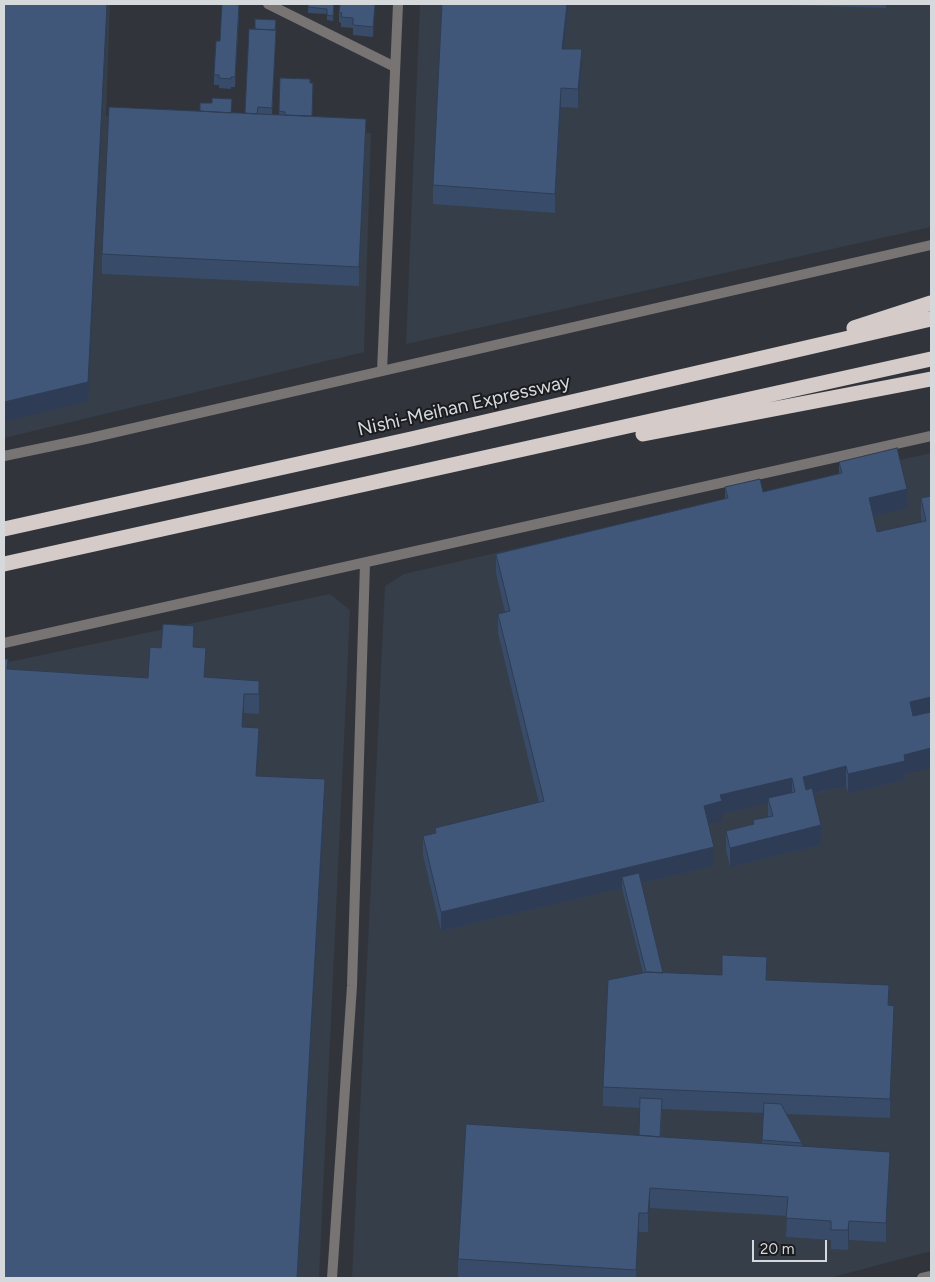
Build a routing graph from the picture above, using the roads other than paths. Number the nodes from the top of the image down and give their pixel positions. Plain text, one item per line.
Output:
1 (268, 4) edge
2 (398, 4) edge
3 (395, 66) junction
4 (931, 245) edge
5 (931, 303) edge
6 (931, 319) edge
7 (931, 359) edge
8 (745, 363) junction
9 (382, 371) junction
10 (931, 379) edge
11 (931, 436) edge
12 (4, 456) edge
13 (423, 472) junction
14 (4, 529) edge
15 (365, 563) junction
16 (4, 564) edge
17 (4, 643) edge
18 (931, 1276) edge
19 (332, 1278) edge
20 (922, 1278) edge

1 - 3 street
2 - 3 street
3 - 9 street
4 - 9 street
5 - 8 highway
6 - 8 highway, Nishi-Meihan Expressway
7 - 13 highway
8 - 14 highway, Nishi-Meihan Expressway
9 - 12 street
10 - 13 highway
11 - 15 street
13 - 16 highway
15 - 17 street
15 - 19 street
18 - 20 street

